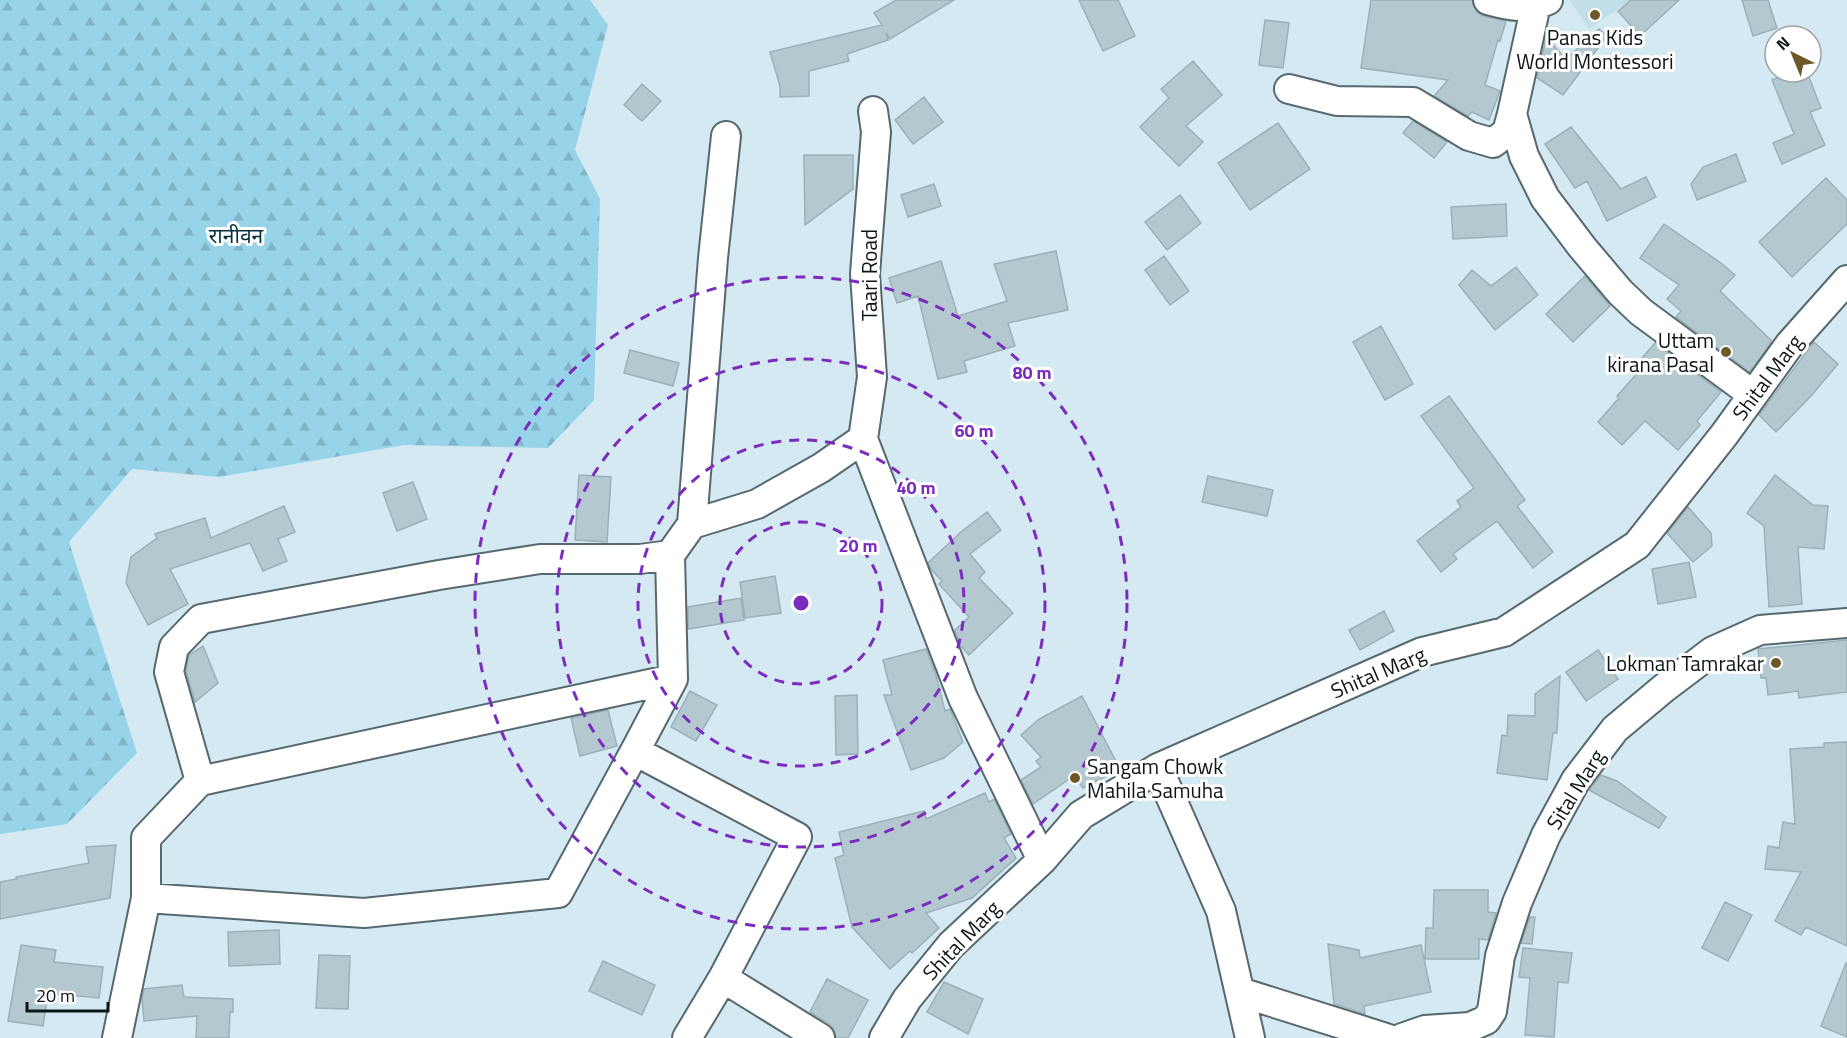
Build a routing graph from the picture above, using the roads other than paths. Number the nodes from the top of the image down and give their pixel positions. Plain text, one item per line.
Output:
1 (1488, 0) edge
2 (1540, 2) edge
3 (1289, 89) dead end
4 (873, 111) dead end
5 (1512, 114) junction
6 (726, 136) dead end
7 (1847, 280) edge
8 (1752, 394) junction
9 (863, 439) junction
10 (692, 524) junction
11 (670, 555) junction
12 (1847, 623) edge
13 (673, 680) junction
14 (634, 751) junction
15 (1158, 768) junction
16 (200, 782) junction
17 (1042, 860) junction
18 (146, 898) junction
19 (723, 978) junction
20 (1240, 992) junction
21 (117, 1038) edge
22 (687, 1038) edge
23 (820, 1038) edge
24 (884, 1038) edge
25 (1250, 1038) edge
26 (1386, 1038) edge
27 (1402, 1038) edge

1 - 2 street
2 - 5 street
3 - 5 street
4 - 9 street, Taari Road
5 - 8 street
6 - 10 street
7 - 8 street, Shital Marg
8 - 15 street, Shital Marg
9 - 10 street
9 - 17 street
10 - 11 street
11 - 13 street
11 - 16 street
12 - 27 street, Sital Marg
13 - 14 street
13 - 16 street
14 - 18 street
14 - 19 street
15 - 17 street, Shital Marg
15 - 20 street
16 - 18 street
17 - 24 street, Shital Marg
18 - 21 street
19 - 22 street
19 - 23 street
20 - 25 street
20 - 26 street

